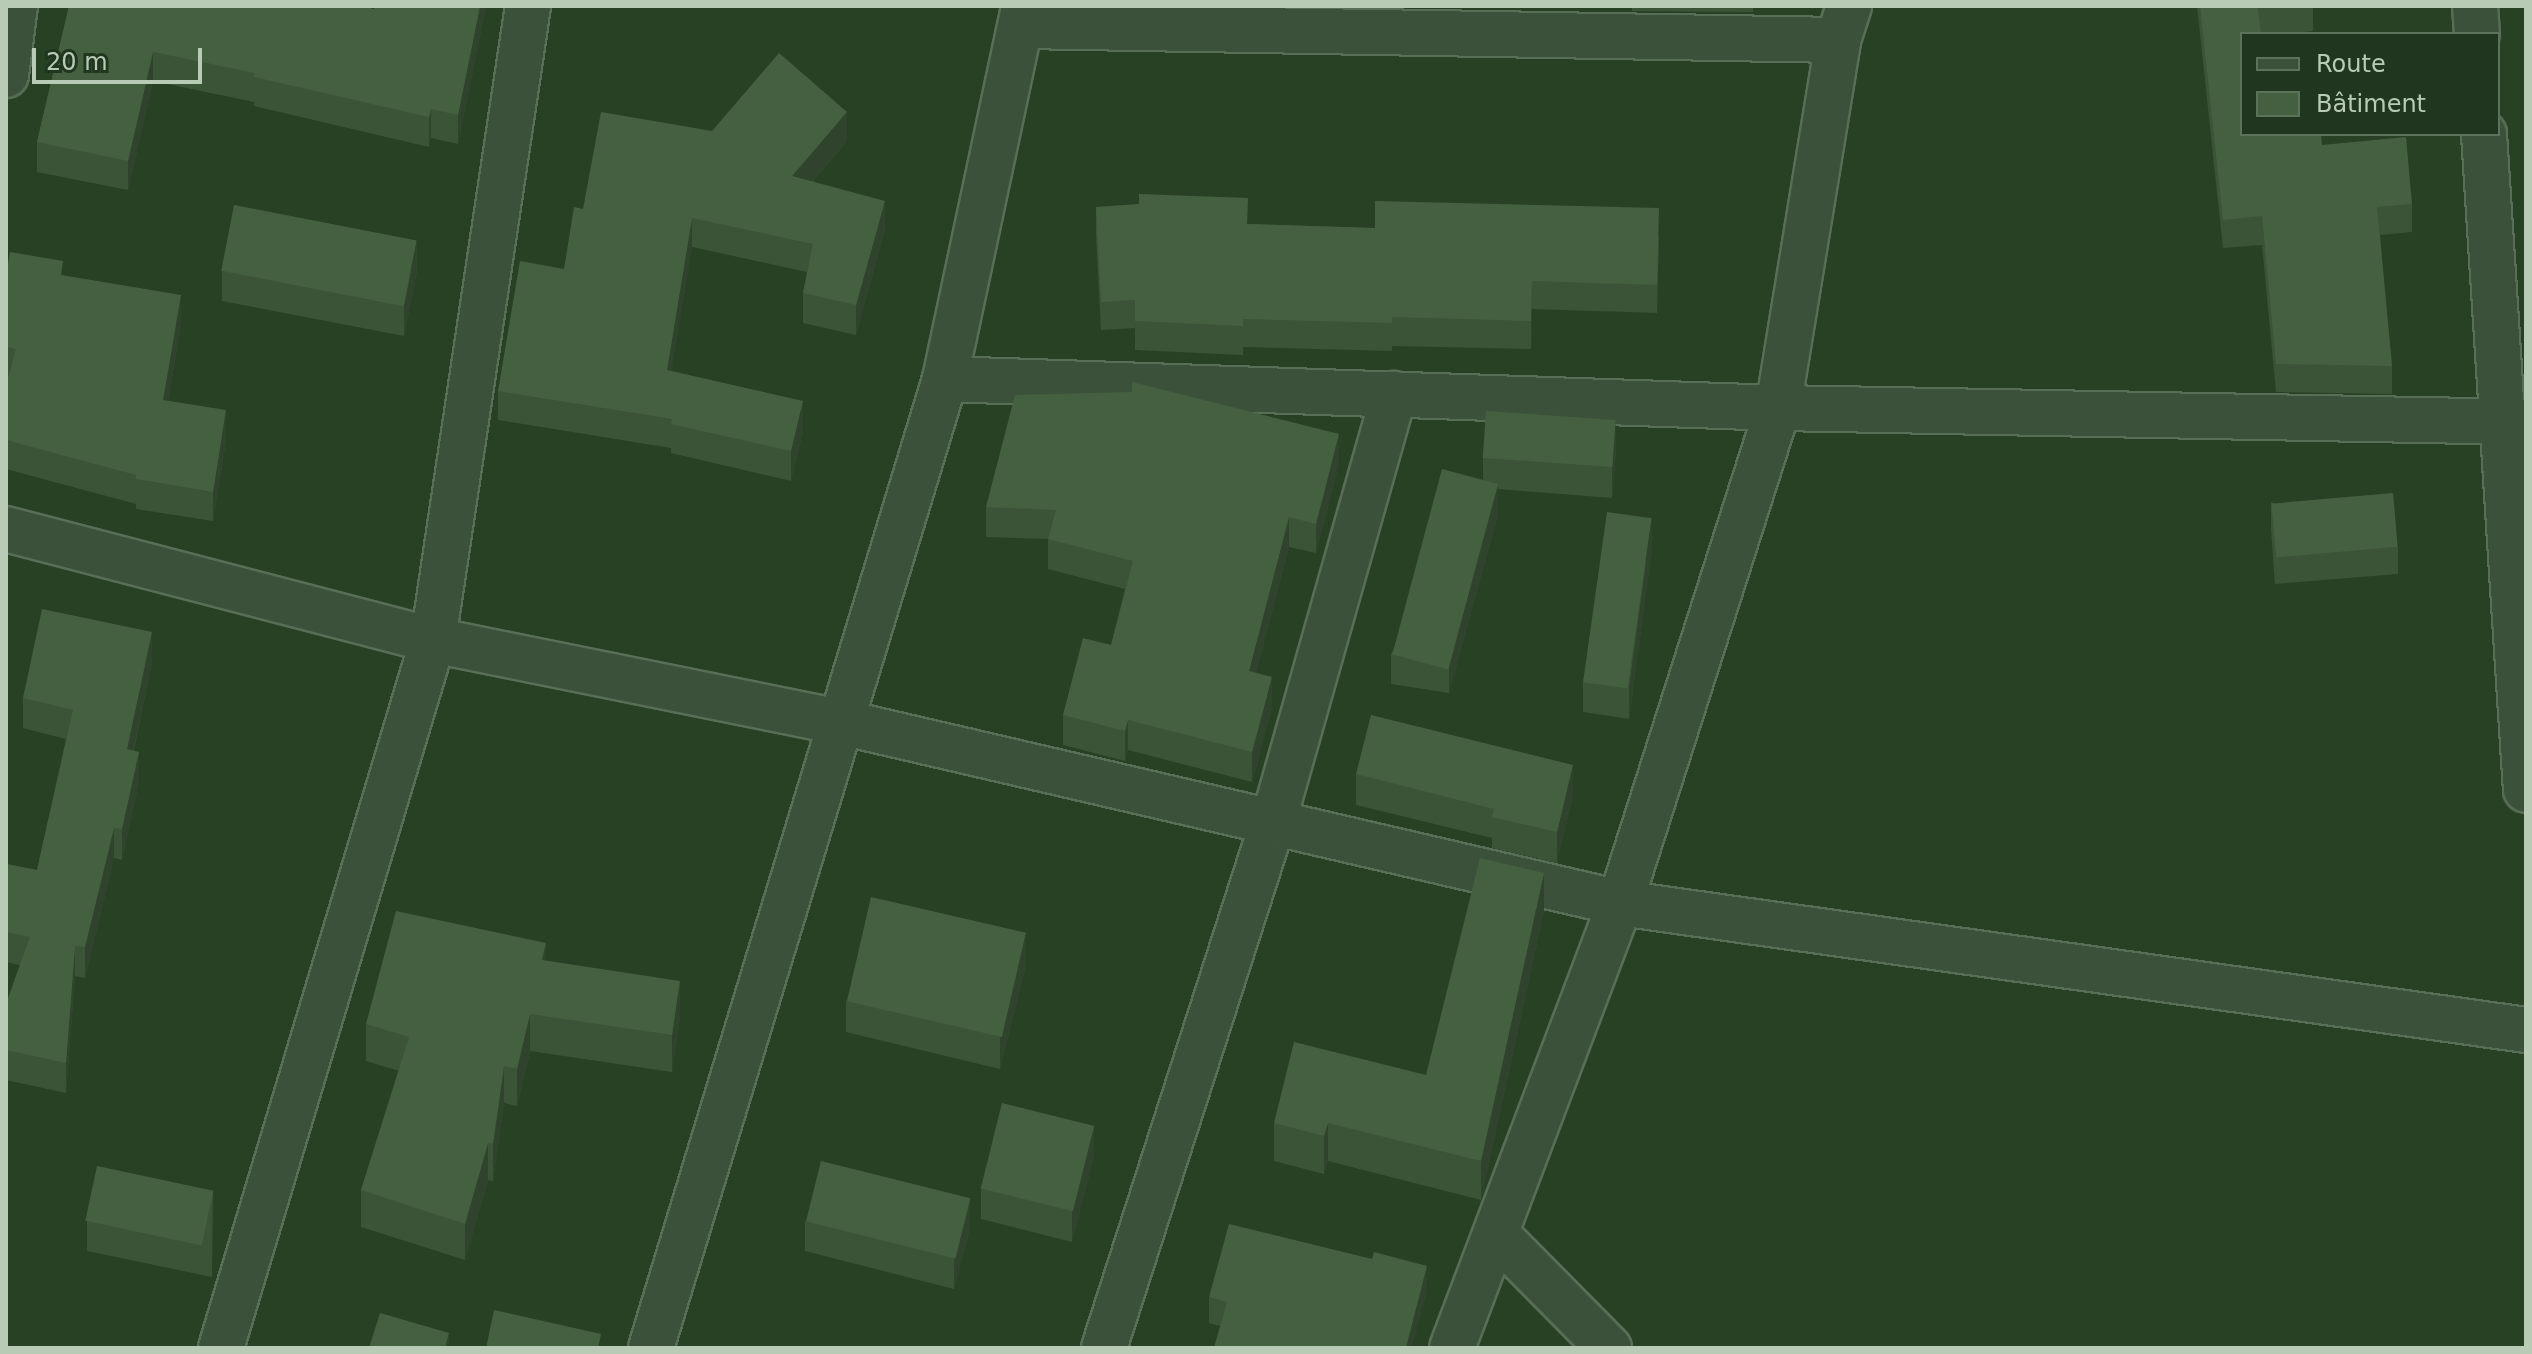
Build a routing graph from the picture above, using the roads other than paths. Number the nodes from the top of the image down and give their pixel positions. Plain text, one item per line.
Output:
1 (15, 6) edge
2 (528, 6) edge
3 (2475, 6) edge
4 (1022, 16) edge
5 (1843, 23) edge
6 (2477, 32) edge
7 (6, 75) edge
8 (2484, 136) edge
9 (945, 379) junction
10 (1394, 394) junction
11 (1778, 408) junction
12 (2514, 422) edge
13 (6, 529) edge
14 (433, 640) junction
15 (841, 722) junction
16 (2526, 790) edge
17 (1273, 822) junction
18 (1620, 903) junction
19 (2526, 1030) edge
20 (1496, 1234) junction
21 (221, 1348) edge
22 (651, 1348) edge
23 (1104, 1348) edge
24 (1452, 1348) edge
25 (1609, 1348) edge

1 - 7 street
2 - 14 street
3 - 6 street
4 - 5 street
4 - 9 street
5 - 11 street
8 - 12 street
9 - 10 street
9 - 15 street
10 - 11 street
10 - 17 street
11 - 12 street
11 - 18 street
12 - 16 street
13 - 14 street
14 - 15 street
14 - 21 street
15 - 17 street
15 - 22 street
17 - 18 street
17 - 23 street
18 - 19 street
18 - 20 street
20 - 24 street
20 - 25 street

